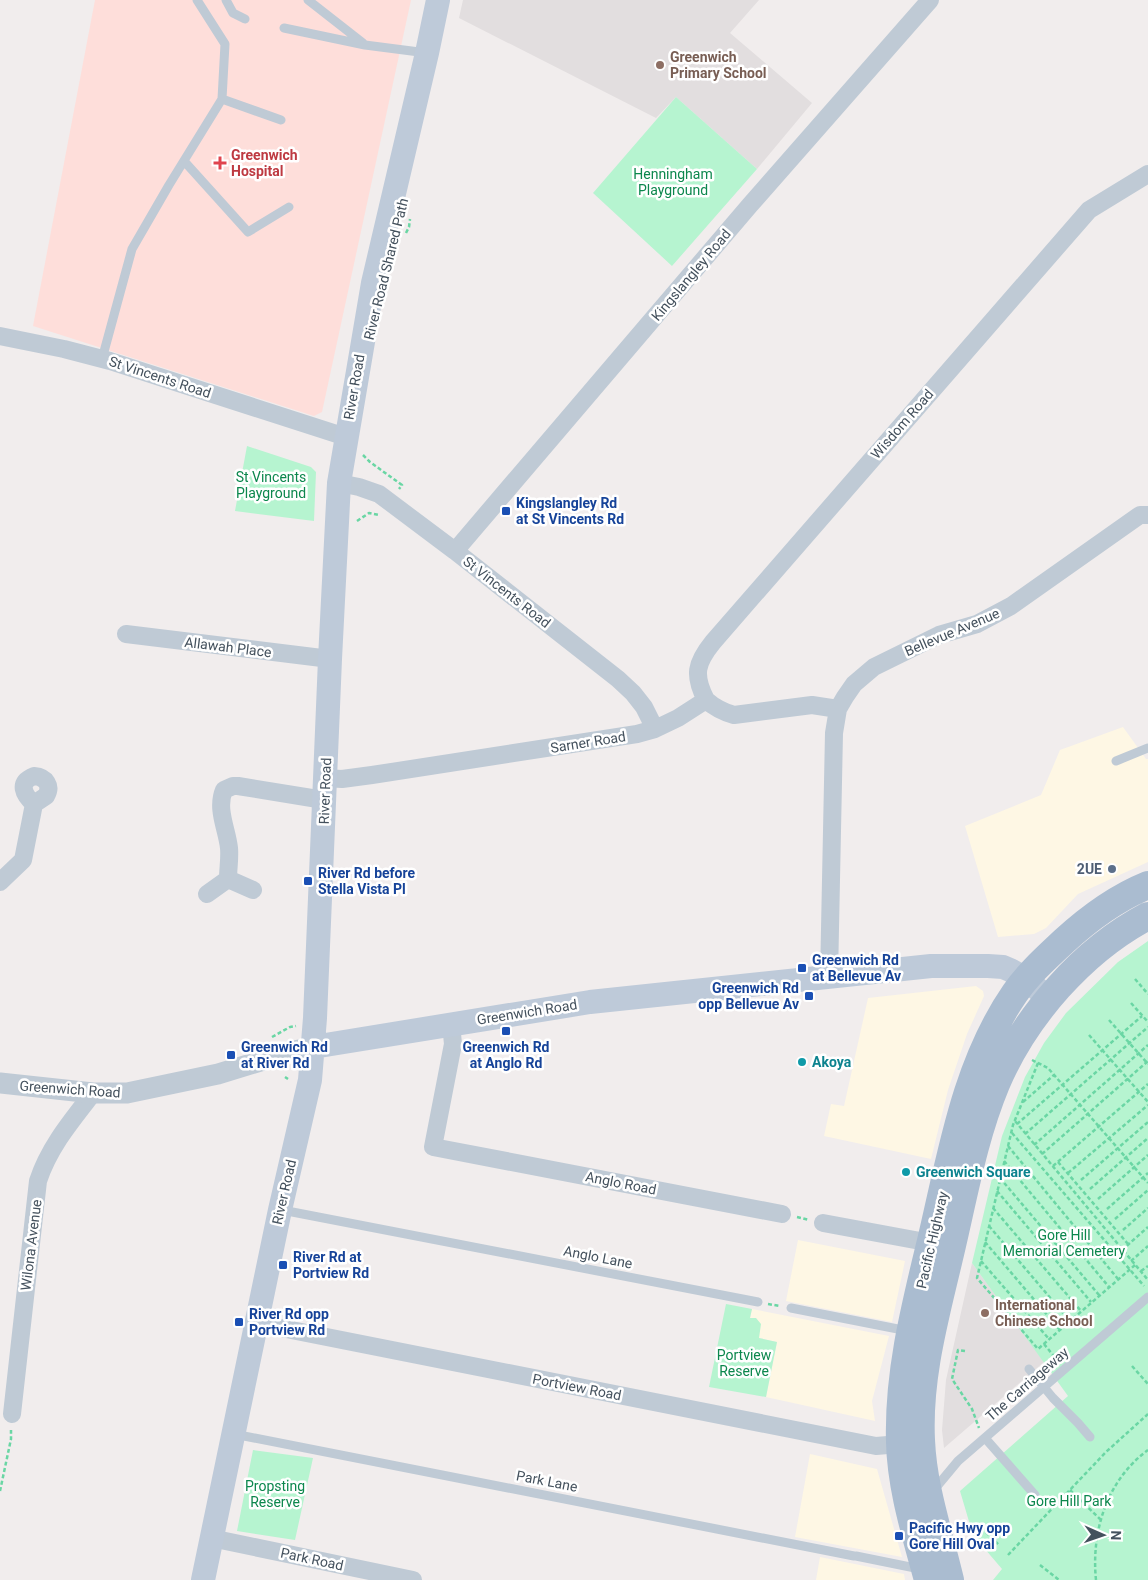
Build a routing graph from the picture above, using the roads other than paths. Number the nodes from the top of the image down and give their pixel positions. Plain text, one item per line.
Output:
1 (197, 0) edge
2 (226, 0) edge
3 (308, 0) edge
4 (438, 0) edge
5 (930, 0) edge
6 (245, 19) dead end
7 (284, 28) dead end
8 (365, 45) junction
9 (427, 54) junction
10 (222, 99) junction
11 (281, 120) dead end
12 (184, 161) junction
13 (1148, 174) edge
14 (289, 207) dead end
15 (0, 336) edge
16 (102, 359) junction
17 (354, 444) junction
18 (339, 483) junction
19 (1148, 515) edge
20 (454, 551) junction
21 (126, 634) dead end
22 (330, 659) junction
23 (706, 700) junction
24 (838, 710) junction
25 (654, 729) junction
26 (1148, 748) edge
27 (1116, 761) dead end
28 (325, 789) junction
29 (34, 804) dead end
30 (228, 880) junction
31 (0, 882) edge
32 (1148, 885) edge
33 (253, 890) dead end
34 (207, 894) dead end
35 (1148, 916) edge
36 (829, 978) junction
37 (1026, 979) junction
38 (1049, 999) junction
39 (451, 1024) junction
40 (313, 1047) junction
41 (0, 1083) edge
42 (93, 1093) junction
43 (280, 1210) junction
44 (782, 1214) road end
45 (823, 1223) road end
46 (931, 1242) junction
47 (1148, 1297) edge
48 (758, 1302) road end
49 (791, 1308) road end
50 (256, 1323) junction
51 (911, 1332) junction
52 (1029, 1369) dead end
53 (1044, 1388) junction
54 (12, 1414) road end
55 (234, 1434) junction
56 (1090, 1437) dead end
57 (985, 1438) junction
58 (900, 1444) junction
59 (1035, 1495) dead end
60 (929, 1496) junction
61 (211, 1538) junction
62 (934, 1577) edge
63 (202, 1580) edge
64 (413, 1580) edge

1 - 10 lane
2 - 6 lane
3 - 8 lane
4 - 9 main road, River Road
5 - 20 street, Kingslangley Road
7 - 8 lane
8 - 9 lane
9 - 17 main road, River Road
10 - 11 lane
10 - 12 lane
12 - 14 lane
12 - 16 lane
13 - 23 street, Wisdom Road
15 - 16 street, St Vincents Road
16 - 17 street, St Vincents Road
17 - 18 main road, River Road
18 - 20 street, St Vincents Road
18 - 22 main road, River Road
19 - 24 street, Bellevue Avenue
20 - 25 street, St Vincents Road
21 - 22 street, Allawah Place
22 - 28 main road, River Road
23 - 24 street
23 - 25 street, Sarner Road
24 - 36 street, Bellevue Avenue
25 - 28 street, Sarner Road
26 - 27 lane
28 - 30 street, Sarner Road
28 - 40 main road, River Road
29 - 31 street
30 - 33 street
30 - 34 street
32 - 37 main road, Pacific Highway
35 - 38 main road, Pacific Highway
36 - 37 main road, Greenwich Road
36 - 39 main road, Greenwich Road
37 - 38 main road, Greenwich Road
37 - 46 main road, Pacific Highway
38 - 60 main road, Pacific Highway
39 - 40 main road, Greenwich Road
39 - 44 street, Anglo Road
40 - 42 street, Greenwich Road
40 - 43 main road, River Road
41 - 42 street, Greenwich Road
42 - 54 street, Wilona Avenue
43 - 48 lane, Anglo Lane
43 - 50 main road, River Road
45 - 46 street
46 - 51 main road, Pacific Highway
47 - 53 lane, The Carriageway
49 - 51 lane
50 - 55 main road, River Road
50 - 58 street, Portview Road
51 - 58 main road, Pacific Highway
52 - 53 lane
53 - 56 lane
53 - 57 lane, The Carriageway
55 - 61 main road, River Road
55 - 62 lane, Park Lane
57 - 59 lane
57 - 60 lane, The Carriageway
58 - 62 main road, Pacific Highway
60 - 62 main road, Pacific Highway
61 - 63 main road, River Road
61 - 64 street, Park Road

